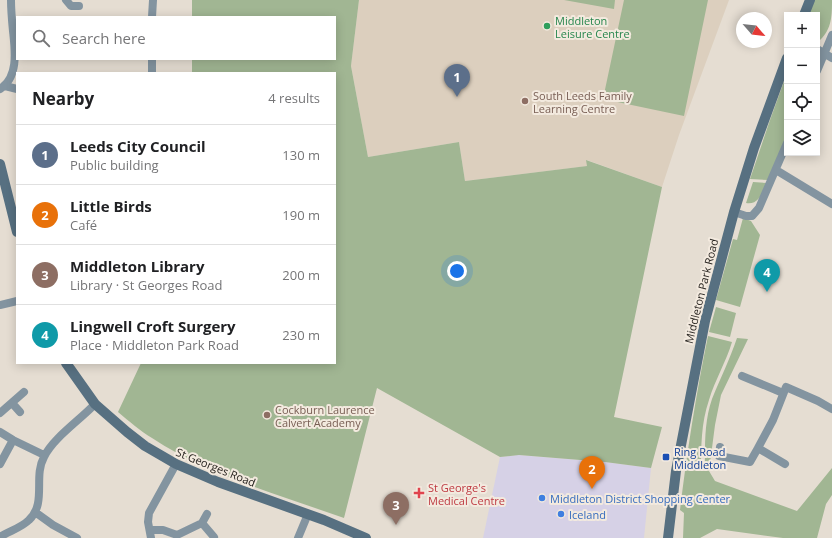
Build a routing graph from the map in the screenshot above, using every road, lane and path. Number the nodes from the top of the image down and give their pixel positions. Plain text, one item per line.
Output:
1 (11, 0) edge
2 (66, 0) edge
3 (153, 0) edge
4 (810, 0) edge
5 (79, 6) dead end
6 (805, 12) edge
7 (152, 16) edge
8 (832, 35) edge
9 (821, 51) edge
10 (832, 58) edge
11 (152, 60) edge
12 (784, 66) edge
13 (152, 72) edge
14 (2, 88) edge
15 (16, 89) edge
16 (784, 150) edge
17 (0, 164) edge
18 (776, 170) junction
19 (832, 204) edge
20 (734, 212) junction
21 (15, 215) edge
22 (16, 301) edge
23 (0, 305) edge
24 (67, 364) edge
25 (742, 376) dead end
26 (24, 392) dead end
27 (783, 393) junction
28 (12, 403) junction
29 (95, 404) junction
30 (831, 406) edge
31 (20, 412) dead end
32 (0, 413) edge
33 (0, 432) edge
34 (13, 440) junction
35 (720, 447) dead end
36 (758, 448) junction
37 (44, 455) junction
38 (0, 464) edge
39 (176, 464) junction
40 (786, 464) dead end
41 (35, 512) junction
42 (207, 514) dead end
43 (308, 514) junction
44 (202, 523) junction
45 (151, 534) edge
46 (66, 535) edge
47 (0, 537) edge
48 (214, 537) dead end
49 (77, 538) edge
50 (298, 538) edge
51 (366, 538) edge
52 (668, 538) edge

1 - 14 street
2 - 5 street
3 - 7 street
4 - 6 street
8 - 9 street
9 - 10 street
11 - 13 street
12 - 20 street, Middleton Park Road
14 - 15 street
16 - 18 street
17 - 21 street
18 - 19 street
18 - 20 street
20 - 52 street, Middleton Park Road
22 - 23 street
24 - 29 street, St Georges Road
25 - 27 street
26 - 28 street
27 - 30 street
27 - 36 street
28 - 31 street
28 - 32 street
29 - 37 street
29 - 39 street, St Georges Road
33 - 34 street
34 - 37 street
34 - 38 street
35 - 36 street
36 - 40 street
37 - 41 street
39 - 43 street, St Georges Road
39 - 45 street
41 - 46 street
41 - 47 street
42 - 44 street
43 - 50 street
43 - 51 street, St Georges Road
44 - 45 street
44 - 48 street
46 - 49 street

